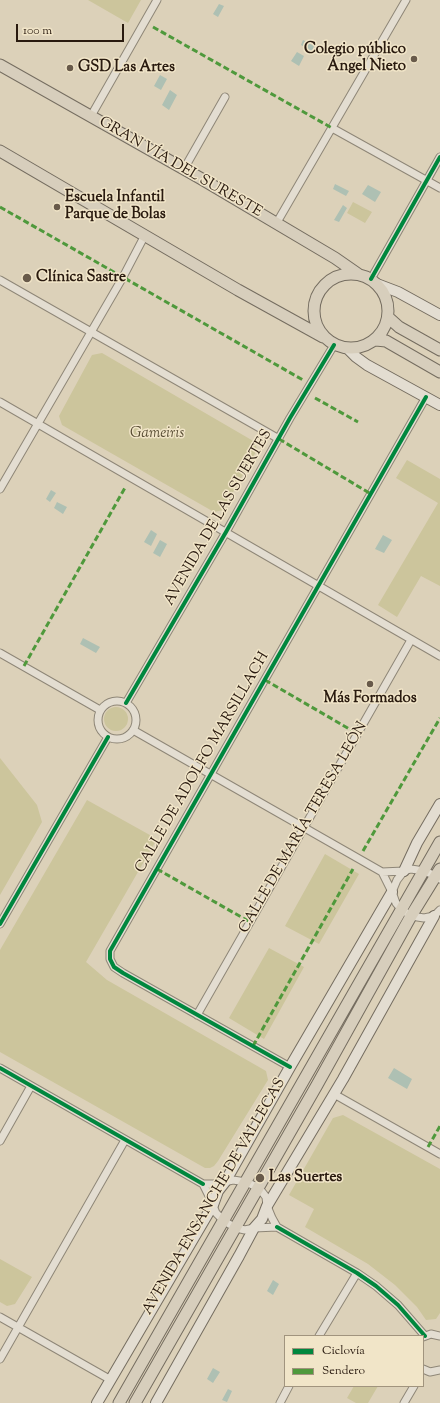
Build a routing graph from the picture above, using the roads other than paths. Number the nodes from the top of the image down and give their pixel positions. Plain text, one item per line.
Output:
1 (157, 0) edge
2 (406, 0) edge
3 (0, 65) edge
4 (225, 97) dead end
5 (91, 116) junction
6 (332, 128) junction
7 (0, 151) edge
8 (440, 157) edge
9 (184, 169) junction
10 (426, 181) junction
11 (440, 188) edge
12 (276, 224) junction
13 (145, 235) junction
14 (358, 274) junction
15 (0, 280) edge
16 (374, 281) junction
17 (440, 315) edge
18 (388, 318) junction
19 (91, 332) junction
20 (323, 337) junction
21 (376, 340) junction
22 (334, 345) junction
23 (348, 349) junction
24 (440, 350) edge
25 (440, 372) edge
26 (426, 397) junction
27 (0, 402) edge
28 (440, 405) edge
29 (37, 424) junction
30 (279, 439) junction
31 (0, 489) edge
32 (226, 532) junction
33 (319, 585) junction
34 (411, 640) junction
35 (0, 653) edge
36 (440, 656) edge
37 (126, 703) junction
38 (100, 710) junction
39 (133, 730) junction
40 (108, 737) junction
41 (211, 775) junction
42 (440, 804) edge
43 (304, 828) junction
44 (440, 842) edge
45 (424, 870) junction
46 (404, 871) junction
47 (382, 872) junction
48 (439, 875) edge
49 (392, 892) junction
50 (401, 909) junction
51 (438, 913) edge
52 (411, 916) junction
53 (0, 924) edge
54 (197, 1015) junction
55 (290, 1067) junction
56 (0, 1068) edge
57 (32, 1086) junction
58 (334, 1094) junction
59 (125, 1140) junction
60 (0, 1141) edge
61 (440, 1154) edge
62 (225, 1182) junction
63 (246, 1182) junction
64 (203, 1184) junction
65 (259, 1188) junction
66 (213, 1205) junction
67 (267, 1206) junction
68 (224, 1221) junction
69 (277, 1226) junction
70 (236, 1228) junction
71 (254, 1228) junction
72 (357, 1272) junction
73 (0, 1317) edge
74 (18, 1328) junction
75 (319, 1335) edge
76 (422, 1335) edge
77 (440, 1336) edge
78 (424, 1337) edge
79 (0, 1359) edge
80 (424, 1370) edge
81 (440, 1370) edge
82 (111, 1380) junction
83 (288, 1387) edge
84 (413, 1387) edge
85 (97, 1403) edge
86 (119, 1403) edge
87 (135, 1403) edge
88 (156, 1403) edge
89 (280, 1403) edge
90 (404, 1403) edge

1 - 5 street
2 - 6 street
3 - 5 main road, GRAN VÍA DEL SURESTE
4 - 9 street
5 - 9 main road, GRAN VÍA DEL SURESTE
6 - 10 street
6 - 12 street
7 - 13 main road
8 - 10 street
9 - 12 main road, GRAN VÍA DEL SURESTE
10 - 11 street
10 - 16 street
12 - 14 main road, GRAN VÍA DEL SURESTE
13 - 19 street
13 - 20 main road
14 - 16 main road
14 - 20 main road
15 - 19 street
16 - 17 street
16 - 18 main road
18 - 21 main road
18 - 24 main road
19 - 29 street
19 - 30 street
20 - 22 main road
21 - 23 main road
21 - 25 main road
22 - 23 main road
22 - 30 street, AVENIDA DE LAS SUERTES
23 - 26 street
26 - 28 street
26 - 33 street, CALLE DE ADOLFO MARSILLACH
27 - 29 street
29 - 31 street
29 - 32 street
30 - 32 street, AVENIDA DE LAS SUERTES
32 - 33 street
32 - 37 street, AVENIDA DE LAS SUERTES
33 - 34 street
33 - 41 street, CALLE DE ADOLFO MARSILLACH
34 - 36 street
34 - 43 street, CALLE DE MARÍA TERESA LEÓN
35 - 38 street
37 - 38 street
37 - 39 street
38 - 40 street
39 - 40 street
39 - 41 street
40 - 53 street
41 - 43 street
41 - 54 street, CALLE DE ADOLFO MARSILLACH
42 - 46 street, AVENIDA ENSANCHE DE VALLECAS
43 - 47 street
43 - 54 street, CALLE DE MARÍA TERESA LEÓN
44 - 45 main road, AVENIDA ENSANCHE DE VALLECAS
45 - 46 street
45 - 48 street
45 - 50 main road, AVENIDA ENSANCHE DE VALLECAS
46 - 47 street
46 - 49 street, AVENIDA ENSANCHE DE VALLECAS
47 - 49 street
48 - 52 main road
49 - 50 street
49 - 55 street, AVENIDA ENSANCHE DE VALLECAS
50 - 52 street
50 - 63 main road, AVENIDA ENSANCHE DE VALLECAS
51 - 52 street
51 - 58 street
52 - 65 main road
54 - 55 street, CALLE DE ADOLFO MARSILLACH
55 - 62 street, AVENIDA ENSANCHE DE VALLECAS
56 - 57 street
57 - 59 street
57 - 60 street
58 - 61 street
58 - 67 street
59 - 64 street
59 - 74 street
62 - 63 street
62 - 64 street
62 - 66 street, AVENIDA ENSANCHE DE VALLECAS
63 - 65 street
63 - 68 main road, AVENIDA ENSANCHE DE VALLECAS
64 - 66 street
65 - 67 street
65 - 70 main road
66 - 68 street
66 - 82 street, AVENIDA ENSANCHE DE VALLECAS
67 - 69 street
67 - 71 street
68 - 70 street
68 - 86 main road, AVENIDA ENSANCHE DE VALLECAS
69 - 71 street
69 - 72 street
70 - 71 street
70 - 87 main road
71 - 88 street
72 - 75 street
72 - 76 street
73 - 74 street
74 - 79 street
74 - 82 street
77 - 78 street
80 - 81 street
82 - 85 street, AVENIDA ENSANCHE DE VALLECAS
83 - 89 street
84 - 90 street

